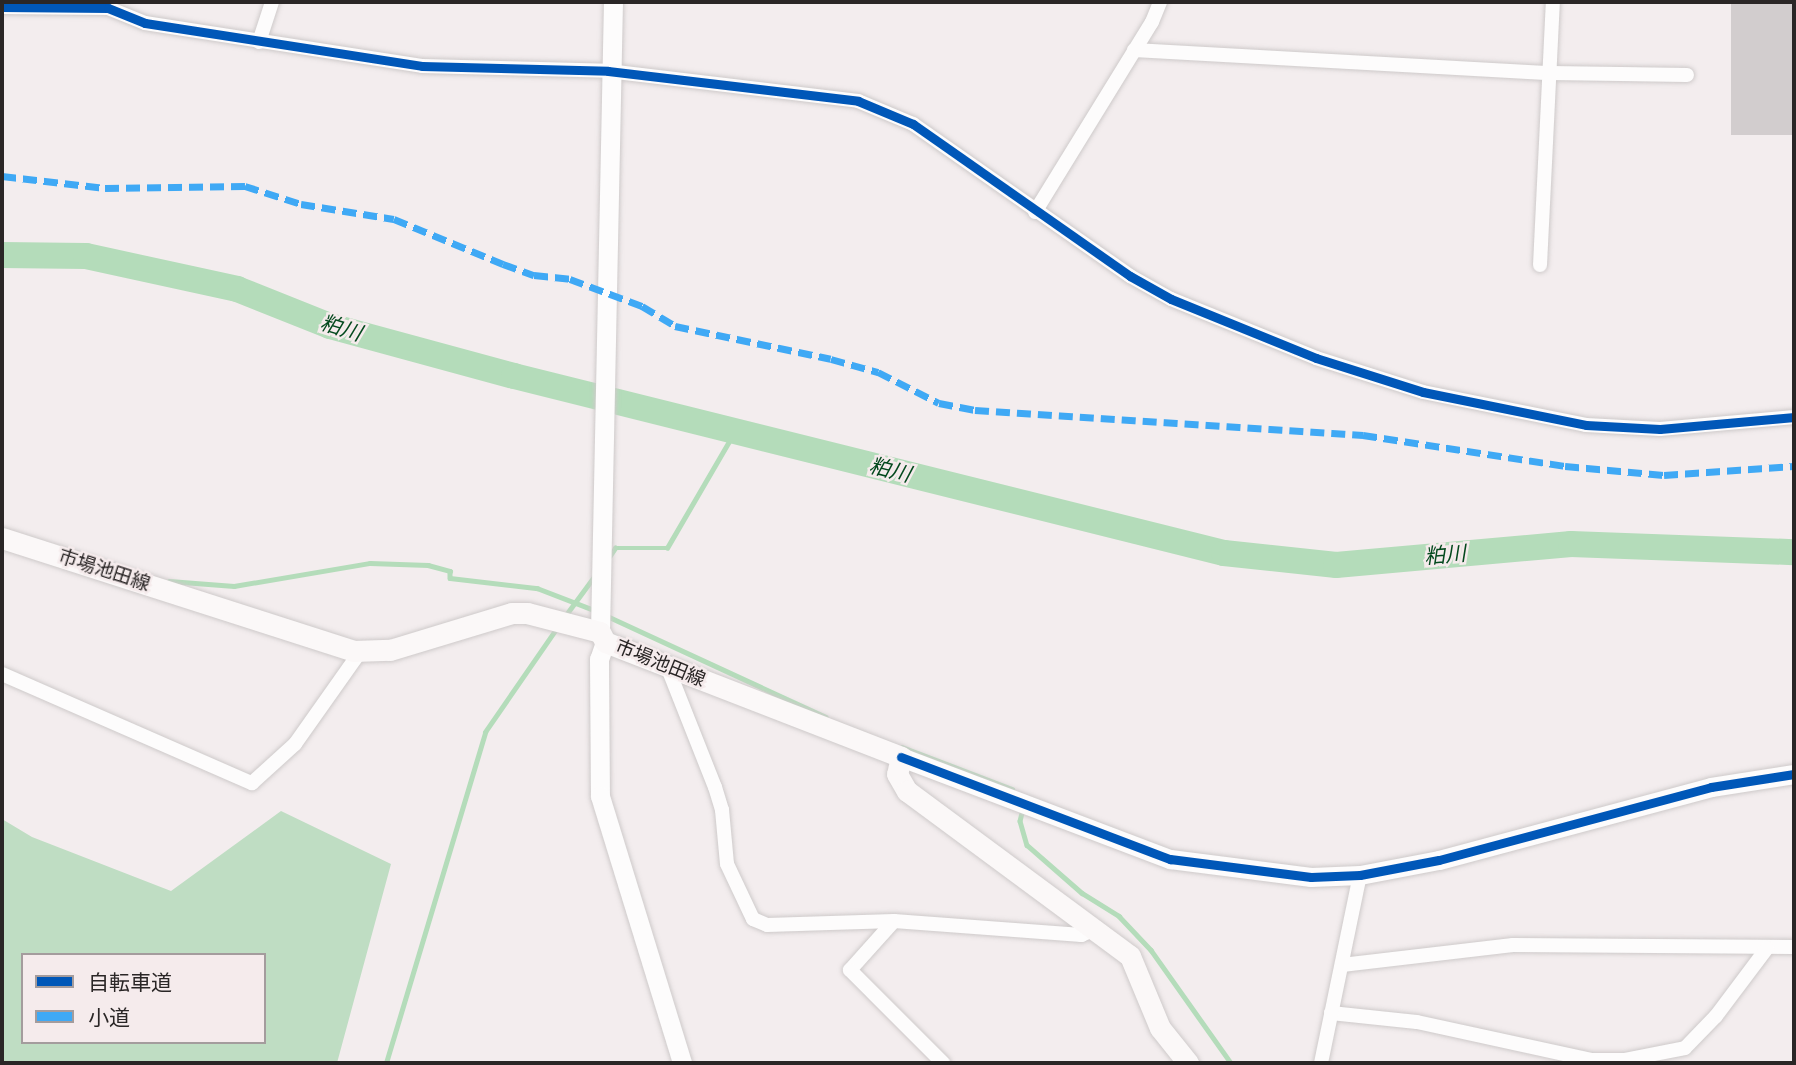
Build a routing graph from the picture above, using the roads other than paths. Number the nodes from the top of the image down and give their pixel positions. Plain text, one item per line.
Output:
1 (272, 2) edge
2 (612, 2) edge
3 (1160, 2) edge
4 (1553, 2) edge
5 (107, 5) edge
6 (2, 7) edge
7 (260, 42) junction
8 (1134, 50) junction
9 (1550, 73) junction
10 (1686, 75) dead end
11 (608, 80) junction
12 (1035, 212) junction
13 (1540, 265) dead end
14 (1794, 417) edge
15 (2, 538) edge
16 (603, 637) junction
17 (360, 652) junction
18 (667, 666) junction
19 (2, 674) edge
20 (901, 758) junction
21 (1794, 774) edge
22 (1360, 875) junction
23 (894, 921) junction
24 (1098, 928) junction
25 (1794, 947) edge
26 (1767, 948) junction
27 (1342, 965) junction
28 (1331, 1013) junction
29 (682, 1063) edge
30 (943, 1063) edge
31 (1188, 1063) edge
32 (1321, 1063) edge

1 - 7 street
2 - 11 street
3 - 8 street
4 - 9 street
5 - 6 street
5 - 7 street
7 - 11 street
8 - 9 street
8 - 12 street
9 - 10 street
9 - 13 street
11 - 12 street
11 - 16 street
12 - 14 street
15 - 17 main road, 市場池田線
16 - 17 main road, 市場池田線
16 - 18 main road, 市場池田線
16 - 29 street
17 - 19 street
18 - 20 main road, 市場池田線
18 - 23 street
20 - 22 street
20 - 24 main road
21 - 22 street
22 - 27 street
23 - 24 street
23 - 30 street
24 - 31 main road
25 - 26 street
26 - 27 street
26 - 28 street
27 - 28 street
28 - 32 street

